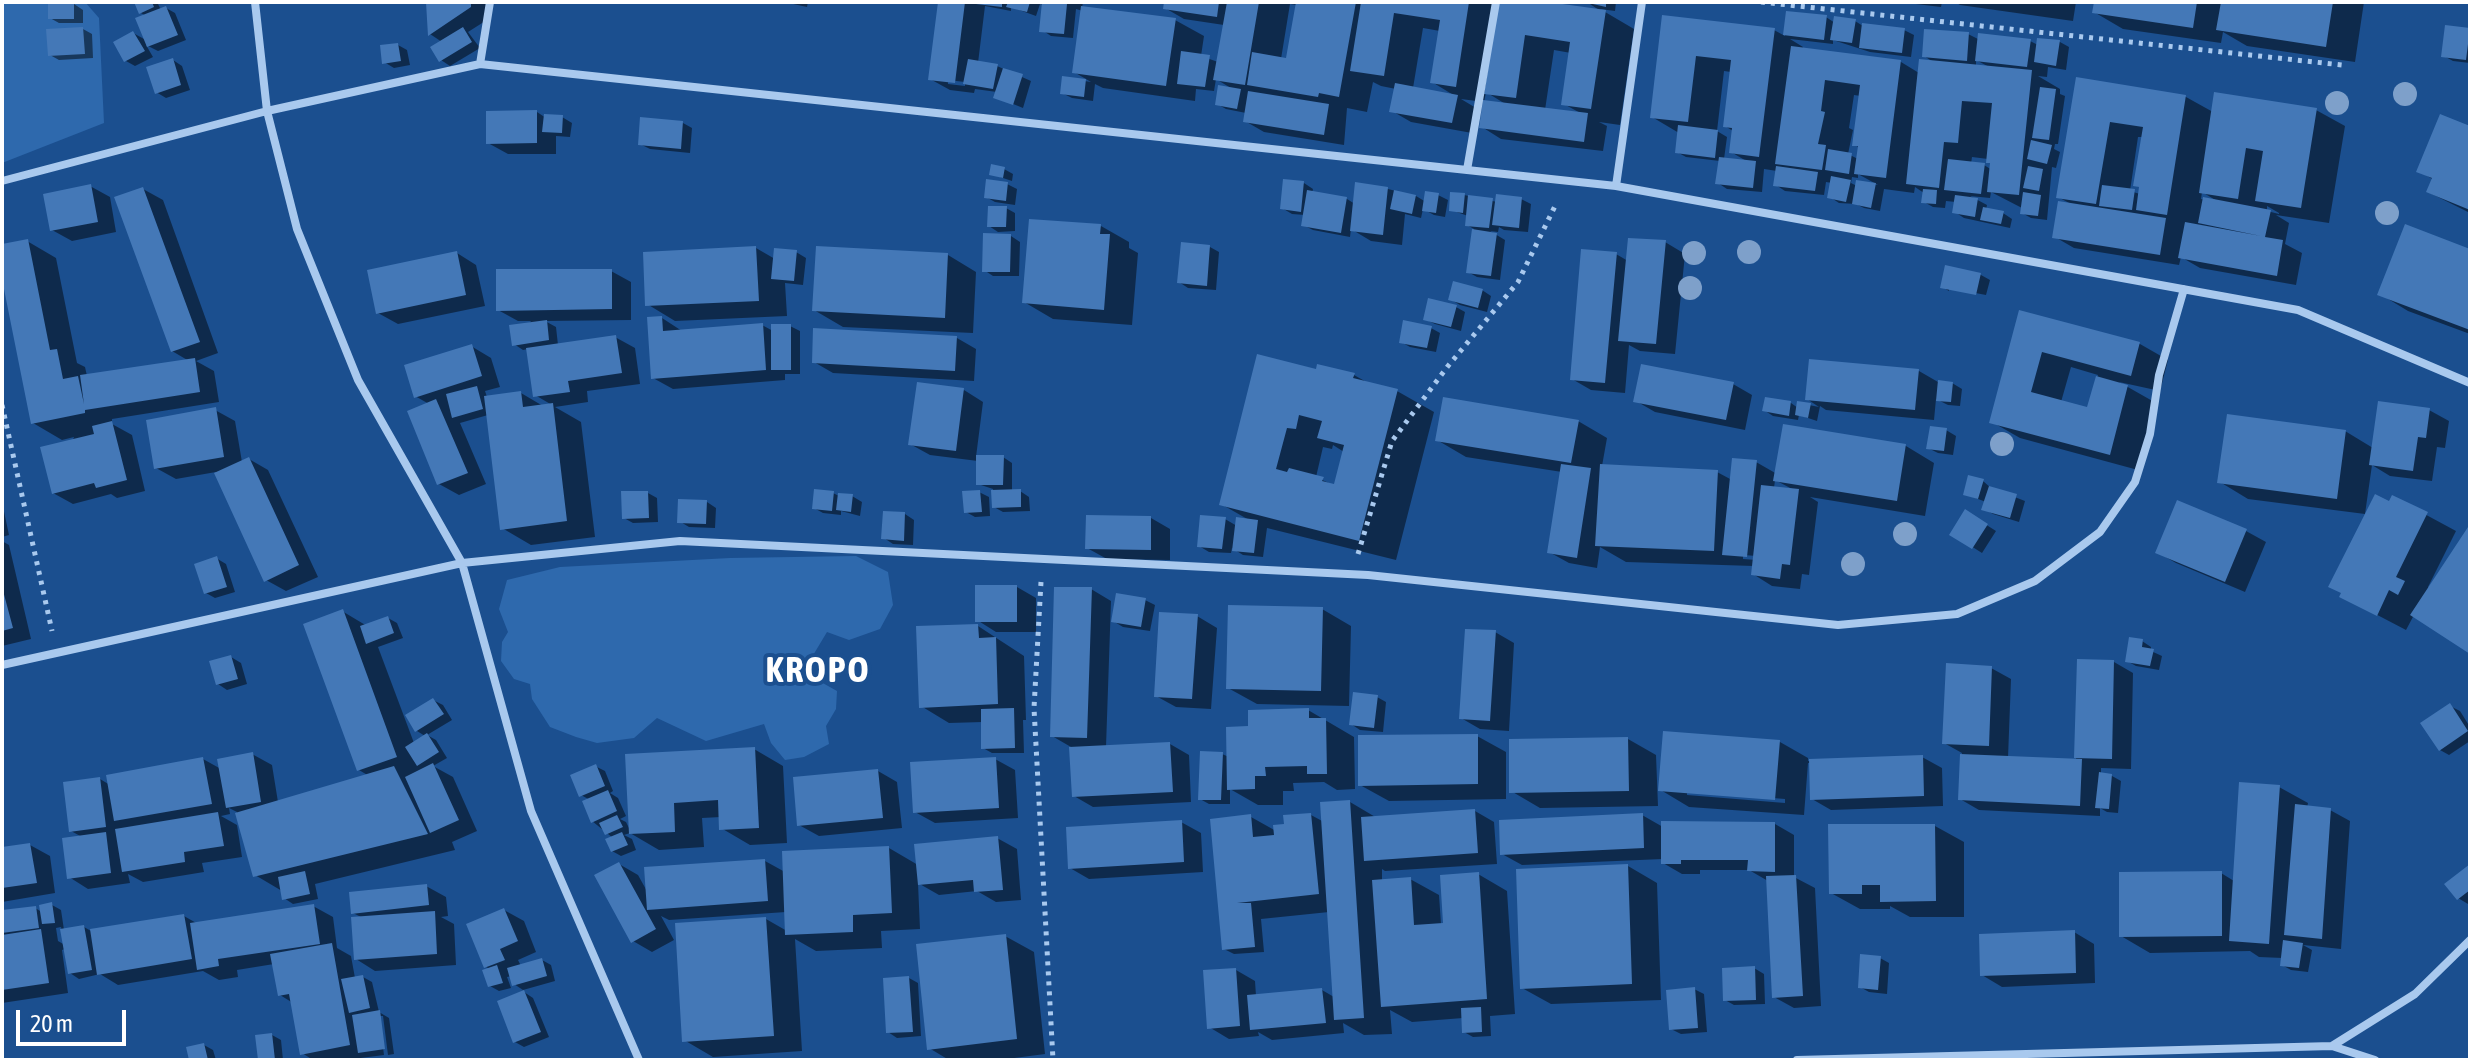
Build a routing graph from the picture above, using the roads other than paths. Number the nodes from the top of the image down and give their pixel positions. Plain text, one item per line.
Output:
1 (255, 2) edge
2 (490, 2) edge
3 (1496, 2) edge
4 (1642, 2) edge
5 (480, 64) junction
6 (267, 111) junction
7 (1467, 170) junction
8 (2, 181) edge
9 (1616, 186) junction
10 (2184, 289) junction
11 (2470, 383) edge
12 (462, 563) junction
13 (2, 665) edge
14 (2470, 940) edge
15 (2332, 1046) junction
16 (639, 1060) edge
17 (1797, 1060) edge
18 (2375, 1060) edge

1 - 6 street
2 - 5 street
3 - 7 street
4 - 9 street
5 - 6 street
5 - 7 street
6 - 8 street
6 - 12 street
7 - 9 street
9 - 10 street
10 - 11 street
10 - 12 street
12 - 13 street
12 - 16 street
14 - 15 street
15 - 17 street
15 - 18 street

